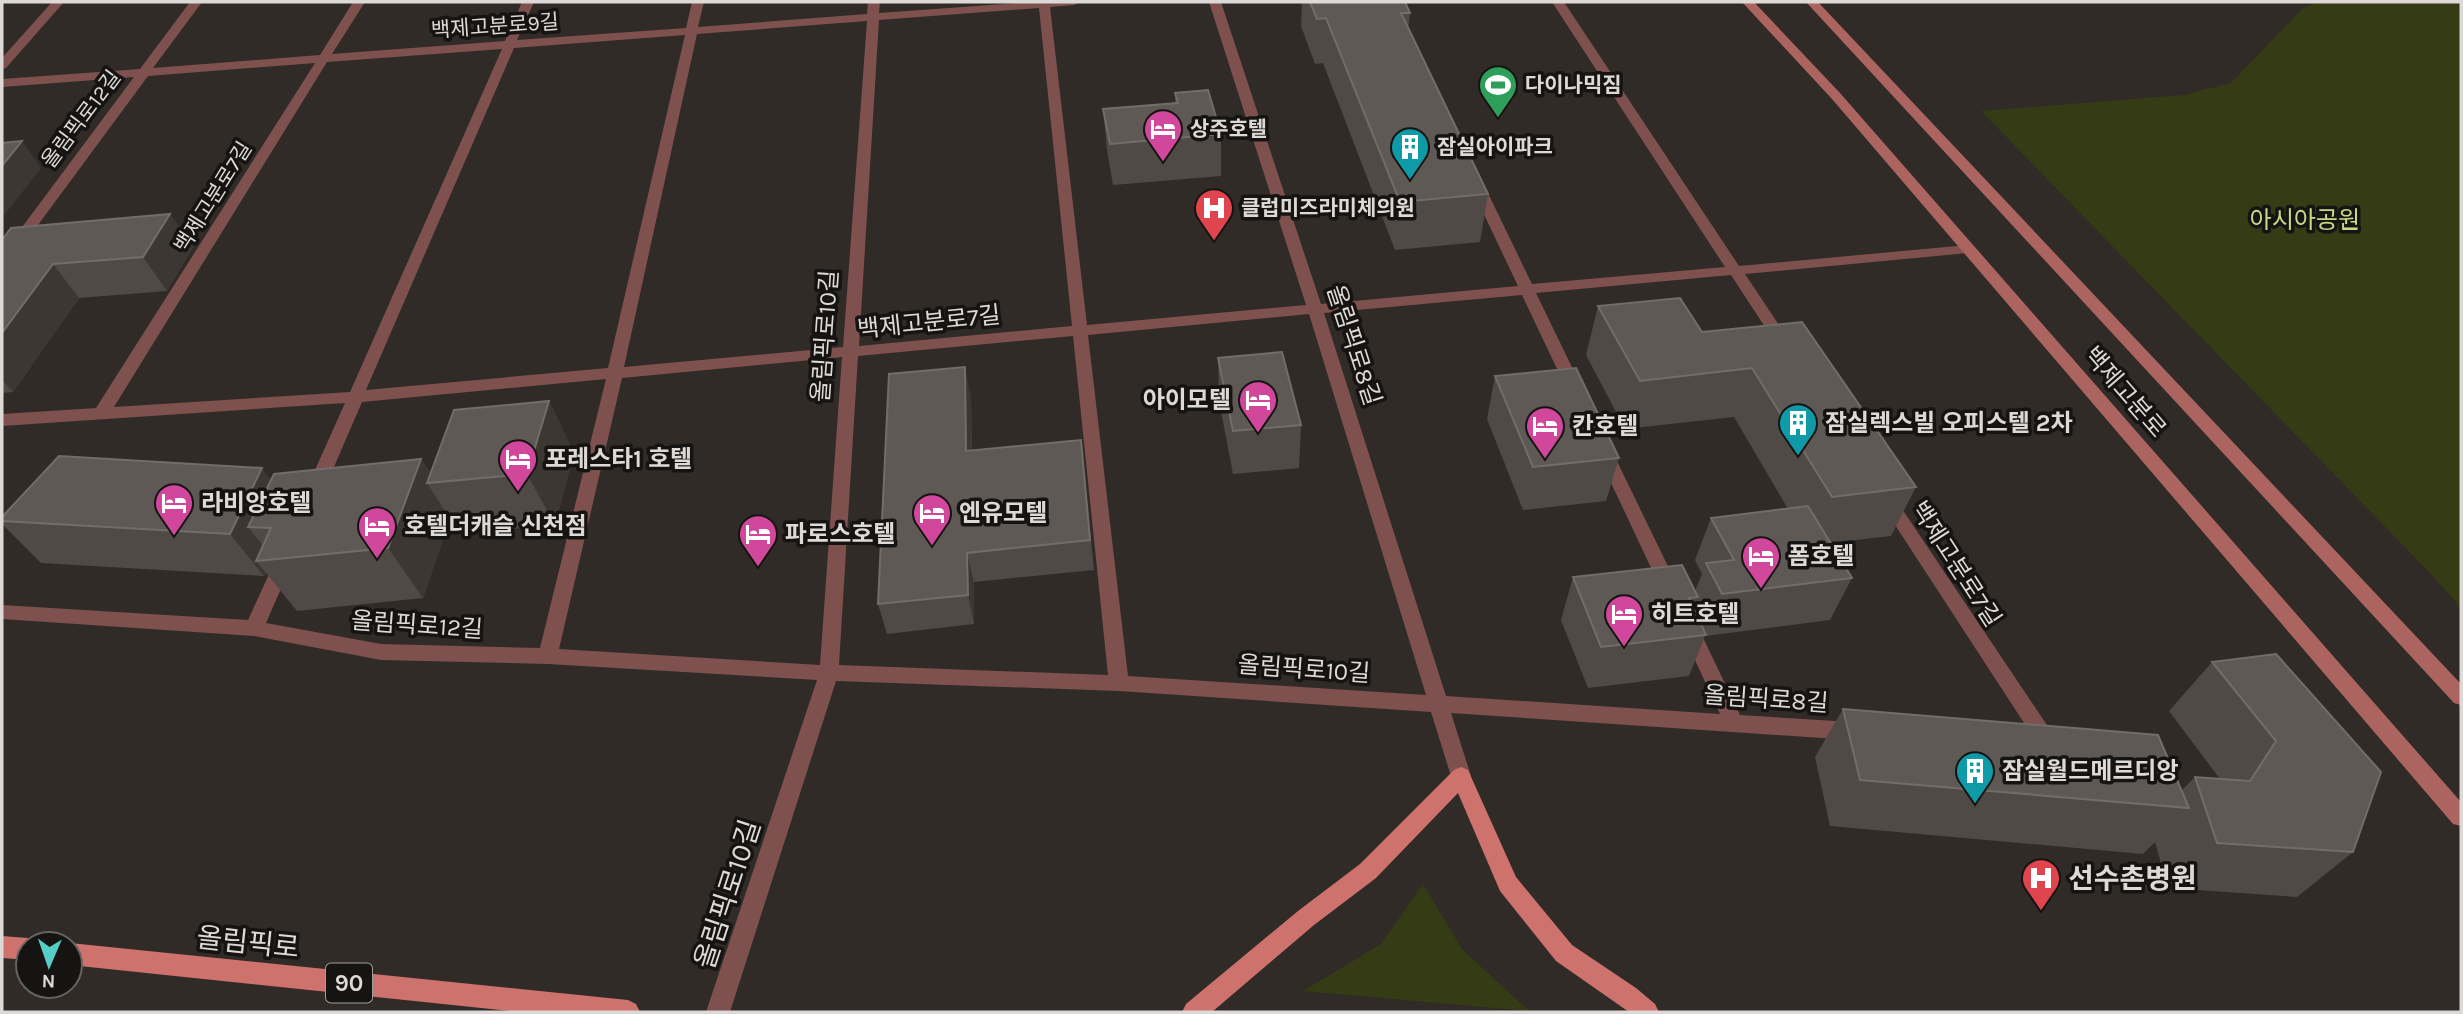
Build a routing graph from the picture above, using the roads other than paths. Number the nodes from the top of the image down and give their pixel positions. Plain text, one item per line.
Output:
1 (58, 2) edge
2 (197, 2) edge
3 (359, 2) edge
4 (528, 2) edge
5 (698, 2) edge
6 (874, 2) edge
7 (1074, 2) edge
8 (1216, 2) edge
9 (1558, 2) edge
10 (1747, 2) edge
11 (1812, 2) edge
12 (1044, 3) edge
13 (873, 17) junction
14 (691, 31) junction
15 (509, 45) junction
16 (326, 59) junction
17 (2, 65) edge
18 (144, 72) junction
19 (2, 83) edge
20 (1468, 167) edge
21 (1968, 249) junction
22 (2, 264) edge
23 (1734, 270) junction
24 (1527, 290) junction
25 (1315, 309) junction
26 (1079, 330) junction
27 (850, 353) junction
28 (1796, 362) edge
29 (615, 374) junction
30 (355, 397) junction
31 (1580, 401) edge
32 (101, 415) junction
33 (2, 420) edge
34 (1598, 438) edge
35 (1880, 489) edge
36 (307, 506) edge
37 (292, 543) edge
38 (2, 612) edge
39 (254, 628) junction
40 (548, 656) junction
41 (829, 673) junction
42 (1119, 683) junction
43 (2461, 697) edge
44 (1439, 704) junction
45 (1734, 723) junction
46 (1870, 732) edge
47 (2021, 742) edge
48 (1461, 776) junction
49 (2461, 817) edge
50 (84, 955) edge
51 (628, 1012) edge
52 (718, 1012) edge
53 (1194, 1012) edge
54 (1647, 1012) edge

1 - 17 street
2 - 18 street, 올림픽로12길
3 - 16 street, 백제고분로7길
4 - 15 street
5 - 14 street
6 - 13 street, 올림픽로10길
7 - 12 street, 백제고분로9길
8 - 25 street, 올림픽로8길
9 - 23 street
10 - 21 main road, 백제고분로
11 - 43 main road, 백제고분로
12 - 13 street, 백제고분로9길
12 - 26 street
13 - 14 street, 백제고분로9길
13 - 27 street, 올림픽로10길
14 - 15 street, 백제고분로9길
14 - 29 street
15 - 16 street, 백제고분로9길
15 - 30 street
16 - 18 street, 백제고분로9길
16 - 32 street, 백제고분로7길
18 - 19 street, 백제고분로9길
18 - 22 street, 올림픽로12길
20 - 24 street
21 - 23 street, 백제고분로7길
21 - 49 main road, 백제고분로
23 - 24 street, 백제고분로7길
23 - 28 street
24 - 25 street, 백제고분로7길
24 - 31 street
25 - 26 street, 백제고분로7길
25 - 44 street, 올림픽로8길
26 - 27 street, 백제고분로7길
26 - 42 street
27 - 29 street, 백제고분로7길
27 - 41 street, 올림픽로10길
29 - 30 street, 백제고분로7길
29 - 40 street
30 - 32 street, 백제고분로7길
30 - 36 street
32 - 33 street, 백제고분로7길
34 - 45 street
35 - 47 street, 백제고분로7길
37 - 39 street
38 - 39 street, 올림픽로12길
39 - 40 street, 올림픽로12길
40 - 41 street, 올림픽로12길
41 - 42 street, 올림픽로10길
41 - 52 street, 올림픽로10길
42 - 44 street, 올림픽로10길
44 - 45 street, 올림픽로8길
44 - 48 street, 올림픽로8길
45 - 46 street, 올림픽로8길
48 - 53 main road
48 - 54 main road
50 - 51 main road, 올림픽로 / 90

